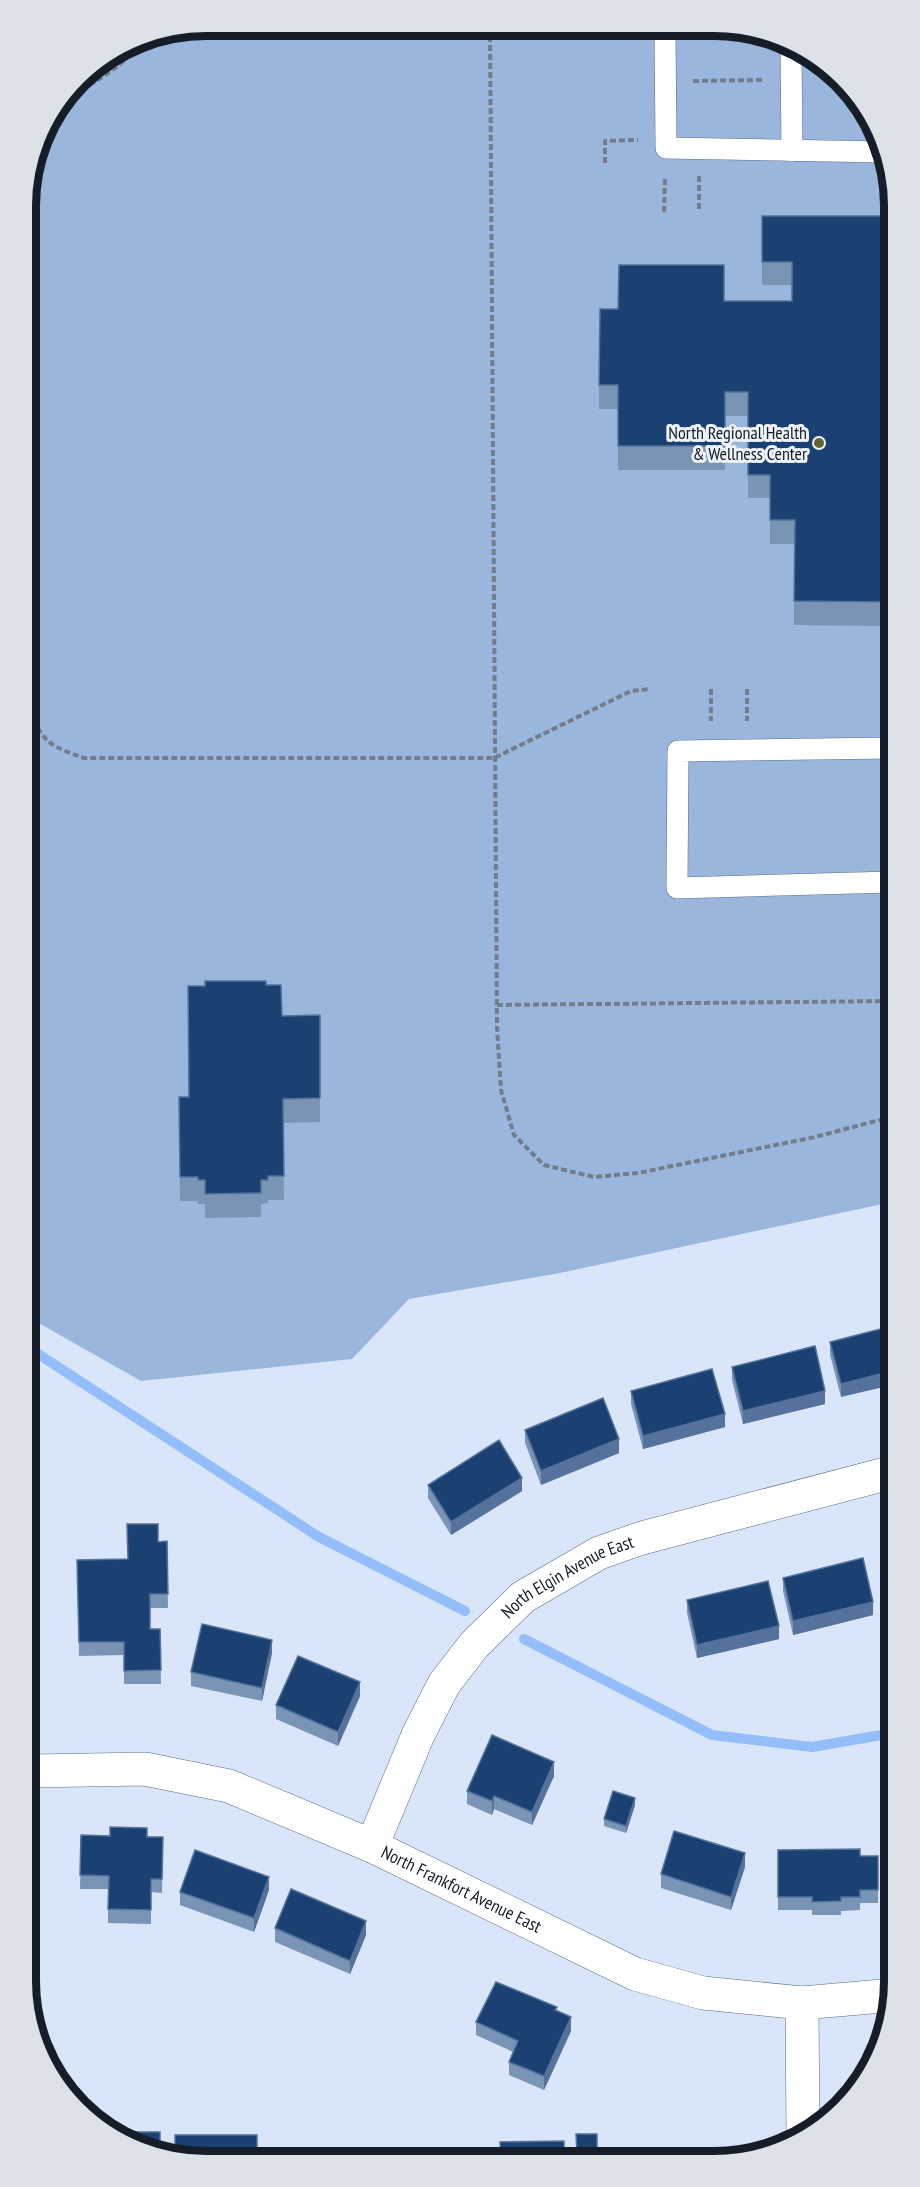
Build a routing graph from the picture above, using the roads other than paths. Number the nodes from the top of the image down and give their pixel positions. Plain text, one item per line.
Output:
1 (665, 36) edge
2 (791, 54) edge
3 (792, 151) junction
4 (875, 152) edge
5 (884, 748) edge
6 (884, 882) edge
7 (884, 1474) edge
8 (36, 1771) edge
9 (372, 1846) junction
10 (884, 1996) edge
11 (802, 2003) junction
12 (803, 2126) edge

1 - 3 lane
2 - 3 lane
3 - 4 lane
5 - 6 lane
7 - 9 street, North Elgin Avenue East
8 - 9 street, North Frankfort Avenue East
9 - 11 street, North Frankfort Avenue East
10 - 11 street, North Frankfort Avenue East
11 - 12 street

